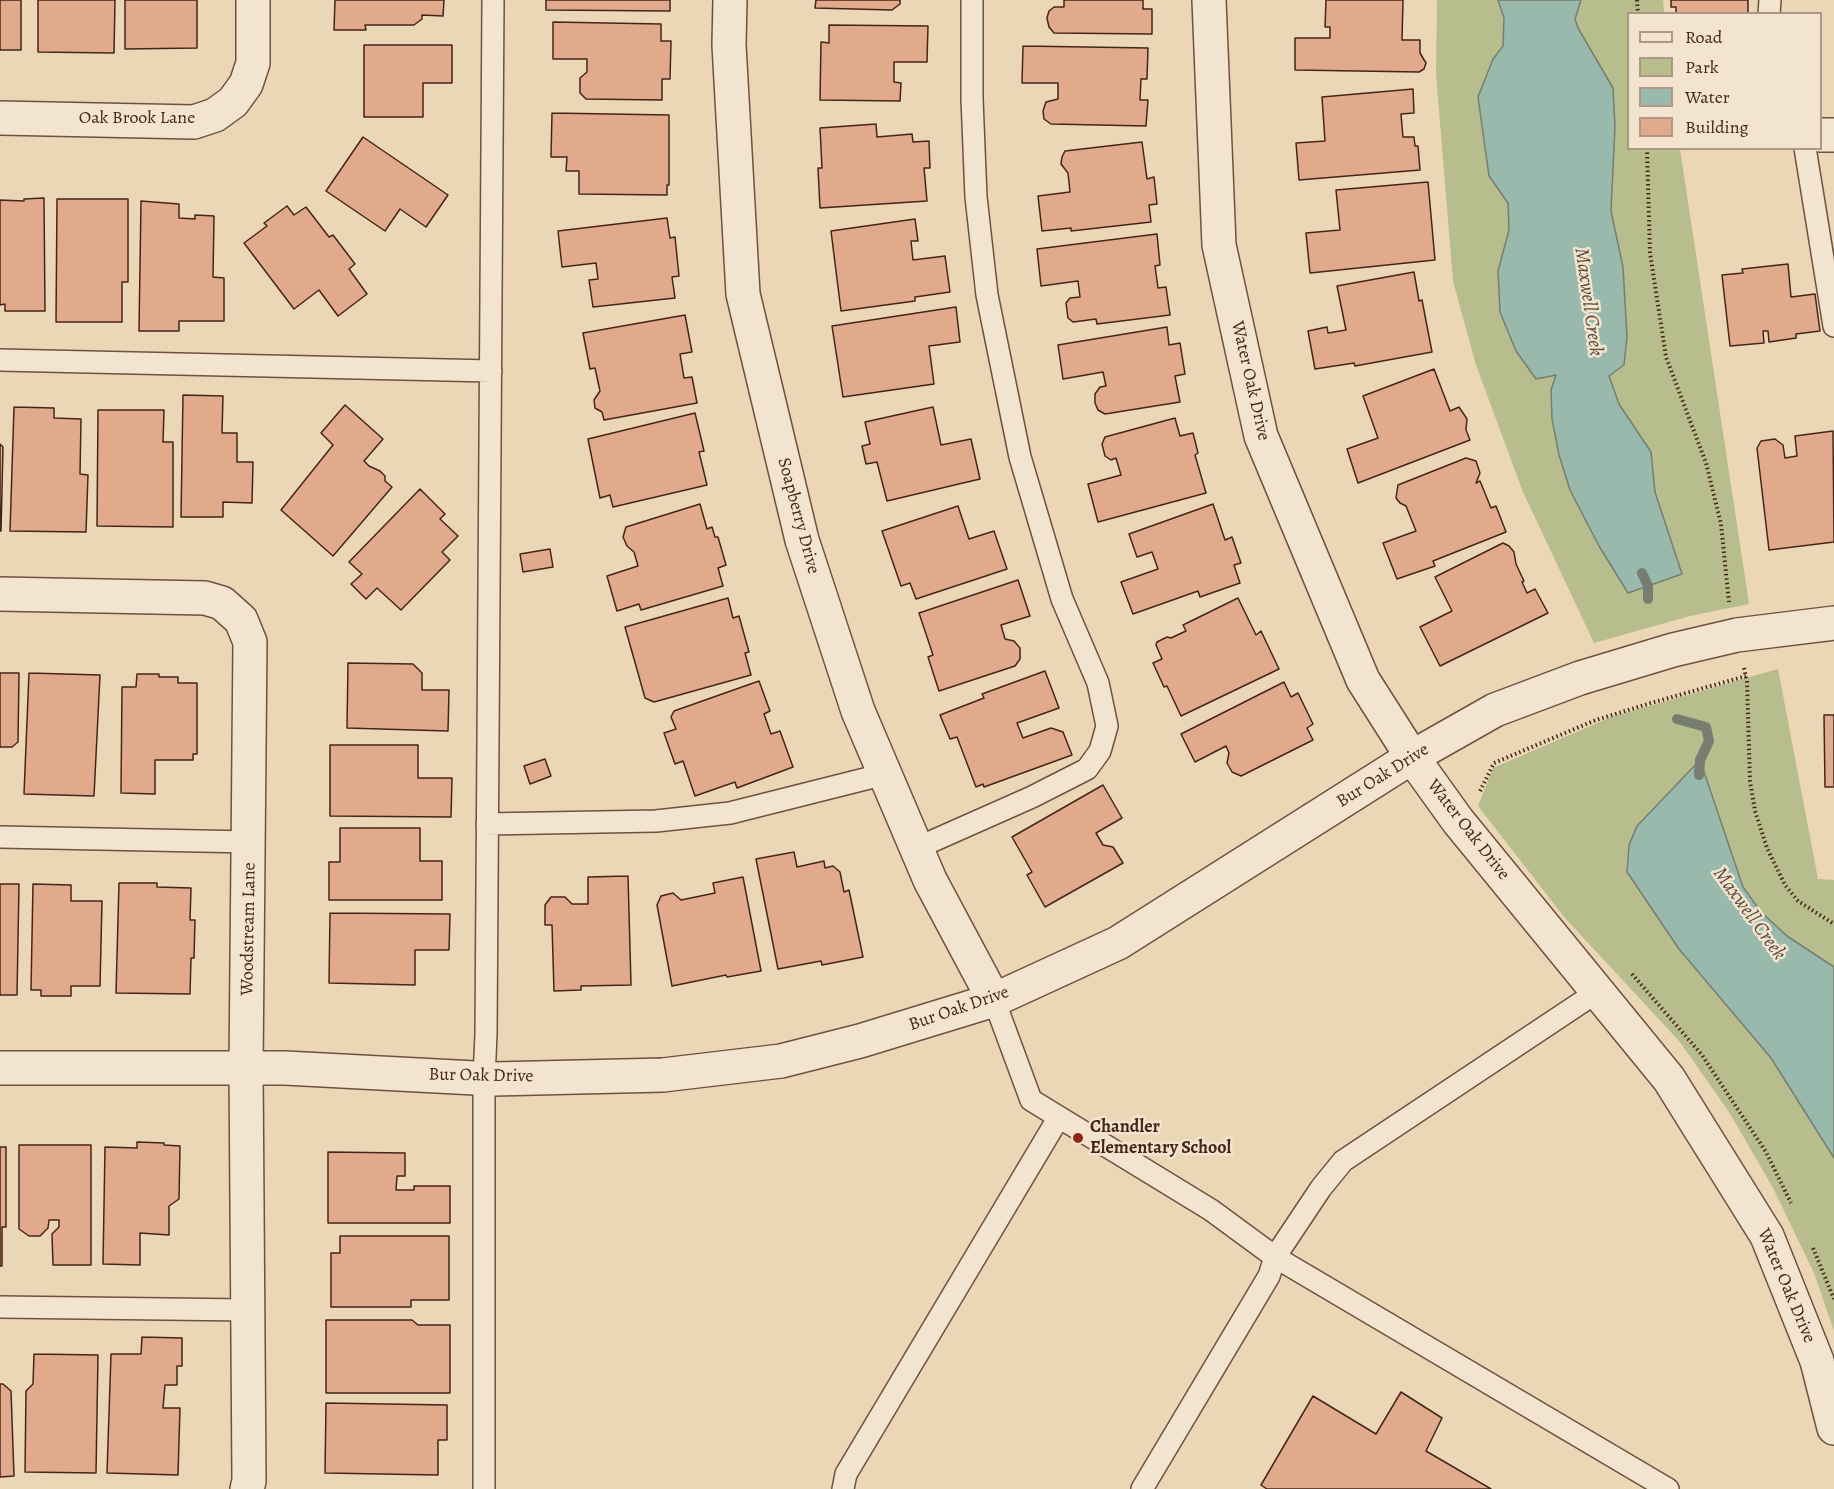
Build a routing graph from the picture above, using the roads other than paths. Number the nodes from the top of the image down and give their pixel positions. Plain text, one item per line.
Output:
1 (253, 0) edge
2 (493, 0) edge
3 (730, 0) edge
4 (972, 0) edge
5 (1209, 0) edge
6 (0, 118) edge
7 (1805, 150) edge
8 (1834, 326) edge
9 (0, 360) edge
10 (491, 371) junction
11 (0, 594) edge
12 (1834, 623) edge
13 (1412, 757) junction
14 (885, 774) junction
15 (487, 824) junction
16 (0, 837) edge
17 (250, 842) junction
18 (917, 849) junction
19 (1597, 992) junction
20 (994, 1000) junction
21 (246, 1067) junction
22 (0, 1068) edge
23 (484, 1078) junction
24 (1059, 1117) junction
25 (1275, 1257) junction
26 (0, 1307) edge
27 (248, 1310) junction
28 (1834, 1428) edge
29 (247, 1489) edge
30 (484, 1489) edge
31 (843, 1489) edge
32 (1142, 1489) edge
33 (1668, 1489) edge

1 - 6 street, Oak Brook Lane
2 - 10 lane
3 - 14 street, Soapberry Drive
4 - 18 lane
5 - 13 street, Water Oak Drive
7 - 8 lane
9 - 10 lane
10 - 15 lane
11 - 17 street, Woodstream Lane
12 - 13 street, Bur Oak Drive
13 - 19 street, Water Oak Drive
13 - 20 street, Bur Oak Drive
14 - 15 lane
14 - 18 street, Soapberry Drive
15 - 23 lane
16 - 17 lane
17 - 21 street, Woodstream Lane
18 - 20 street, Soapberry Drive
19 - 25 lane
19 - 28 street, Water Oak Drive
20 - 23 street, Bur Oak Drive
20 - 24 lane
21 - 22 street, Bur Oak Drive
21 - 23 street, Bur Oak Drive
21 - 27 street, Woodstream Lane
23 - 30 lane
24 - 25 lane
24 - 31 lane
25 - 32 lane
25 - 33 lane
26 - 27 lane
27 - 29 street, Woodstream Lane

